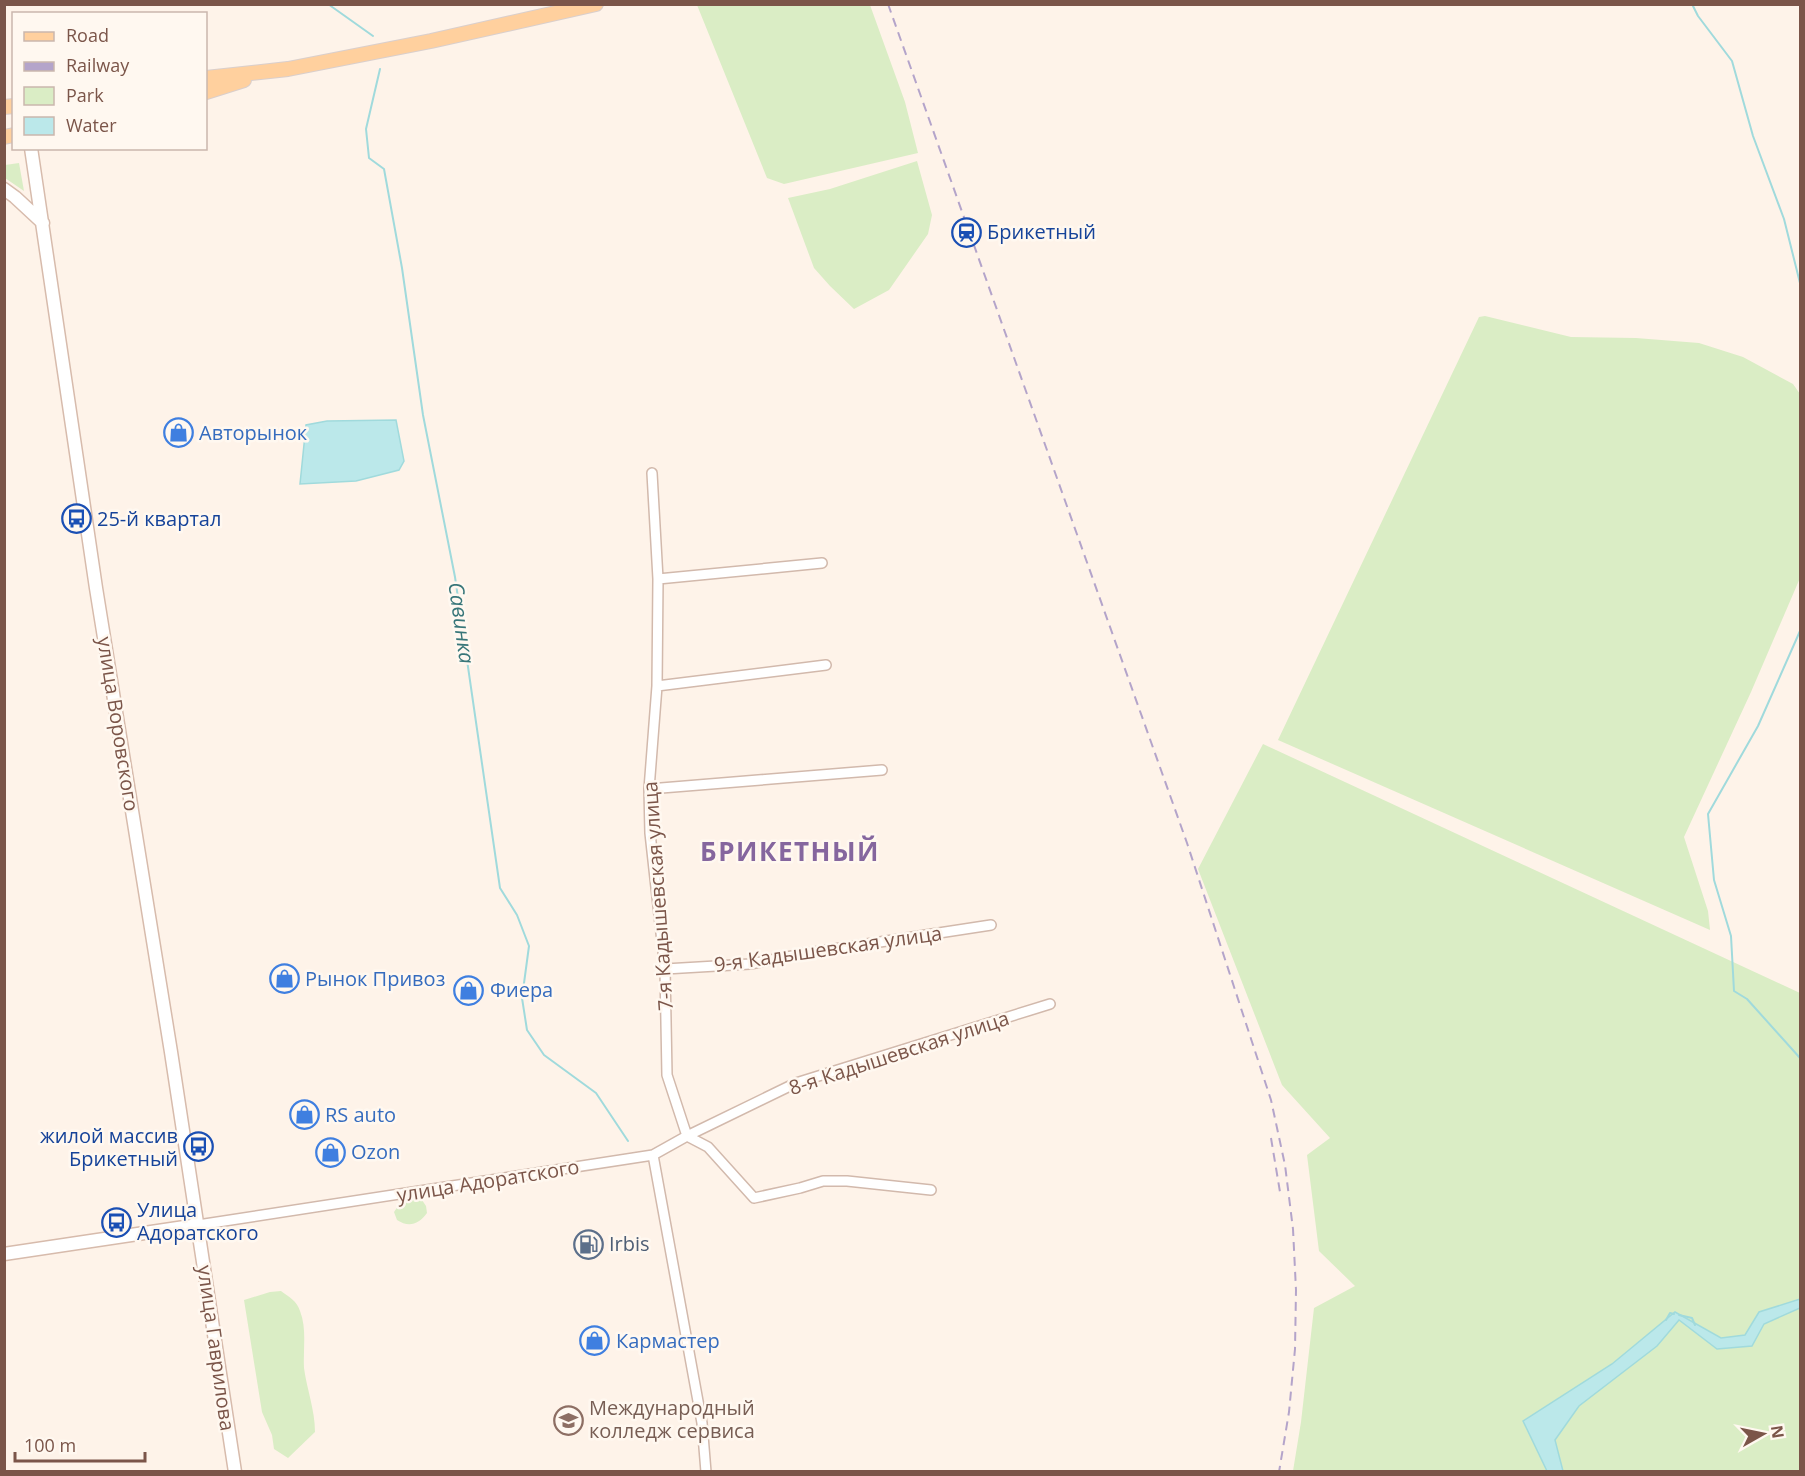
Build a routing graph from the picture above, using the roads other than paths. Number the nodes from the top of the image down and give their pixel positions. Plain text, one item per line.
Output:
1 (596, 4) edge
2 (274, 71) junction
3 (207, 78) edge
4 (207, 92) edge
5 (31, 150) edge
6 (36, 179) junction
7 (4, 189) edge
8 (15, 197) junction
9 (43, 223) junction
10 (652, 473) dead end
11 (822, 563) dead end
12 (658, 579) junction
13 (826, 665) dead end
14 (657, 686) junction
15 (882, 770) dead end
16 (649, 789) junction
17 (991, 925) dead end
18 (665, 969) junction
19 (1050, 1004) dead end
20 (687, 1136) junction
21 (653, 1155) junction
22 (931, 1190) dead end
23 (198, 1225) junction
24 (4, 1254) edge
25 (235, 1472) edge
26 (706, 1472) edge

1 - 2 main road
2 - 3 main road
2 - 4 main road
5 - 6 street, улица Воровского
6 - 8 street
6 - 9 street, улица Воровского
7 - 8 street
8 - 9 street
9 - 23 street, улица Воровского
10 - 12 street, 7-я Кадышевская улица
11 - 12 street
12 - 14 street, 7-я Кадышевская улица
13 - 14 street
14 - 16 street, 7-я Кадышевская улица
15 - 16 street
16 - 18 street, 7-я Кадышевская улица
17 - 18 street, 9-я Кадышевская улица
18 - 20 street, 7-я Кадышевская улица
19 - 20 street, 8-я Кадышевская улица
20 - 21 street, 8-я Кадышевская улица
20 - 22 street
21 - 23 street, улица Адоратского
21 - 26 street
23 - 24 street, улица Адоратского
23 - 25 street, улица Гаврилова

